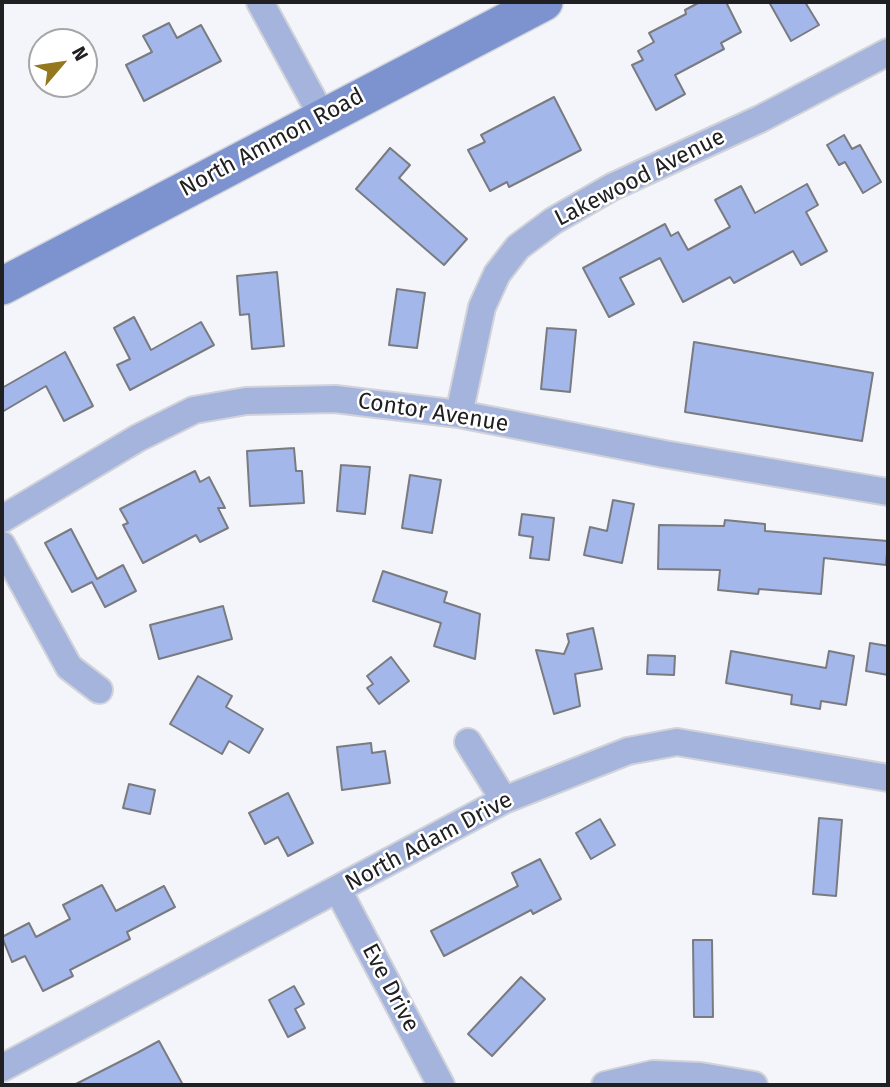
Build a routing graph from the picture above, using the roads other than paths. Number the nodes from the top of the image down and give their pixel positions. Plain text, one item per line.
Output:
1 (260, 2) edge
2 (544, 2) edge
3 (888, 52) edge
4 (322, 116) junction
5 (2, 286) edge
6 (459, 414) junction
7 (888, 492) edge
8 (2, 519) edge
9 (2, 545) edge
10 (99, 690) dead end
11 (468, 742) dead end
12 (888, 778) edge
13 (504, 800) junction
14 (338, 890) junction
15 (2, 1068) edge
16 (441, 1085) edge
17 (605, 1085) edge
18 (754, 1085) edge

1 - 4 street
2 - 4 main road, North Ammon Road
3 - 6 street, Lakewood Avenue
4 - 5 main road, North Ammon Road
6 - 7 street, Contor Avenue
6 - 8 street, Contor Avenue
9 - 10 street
11 - 13 street
12 - 13 street, North Adam Drive
13 - 14 street, North Adam Drive
14 - 15 street, North Adam Drive
14 - 16 street, Eve Drive
17 - 18 street

